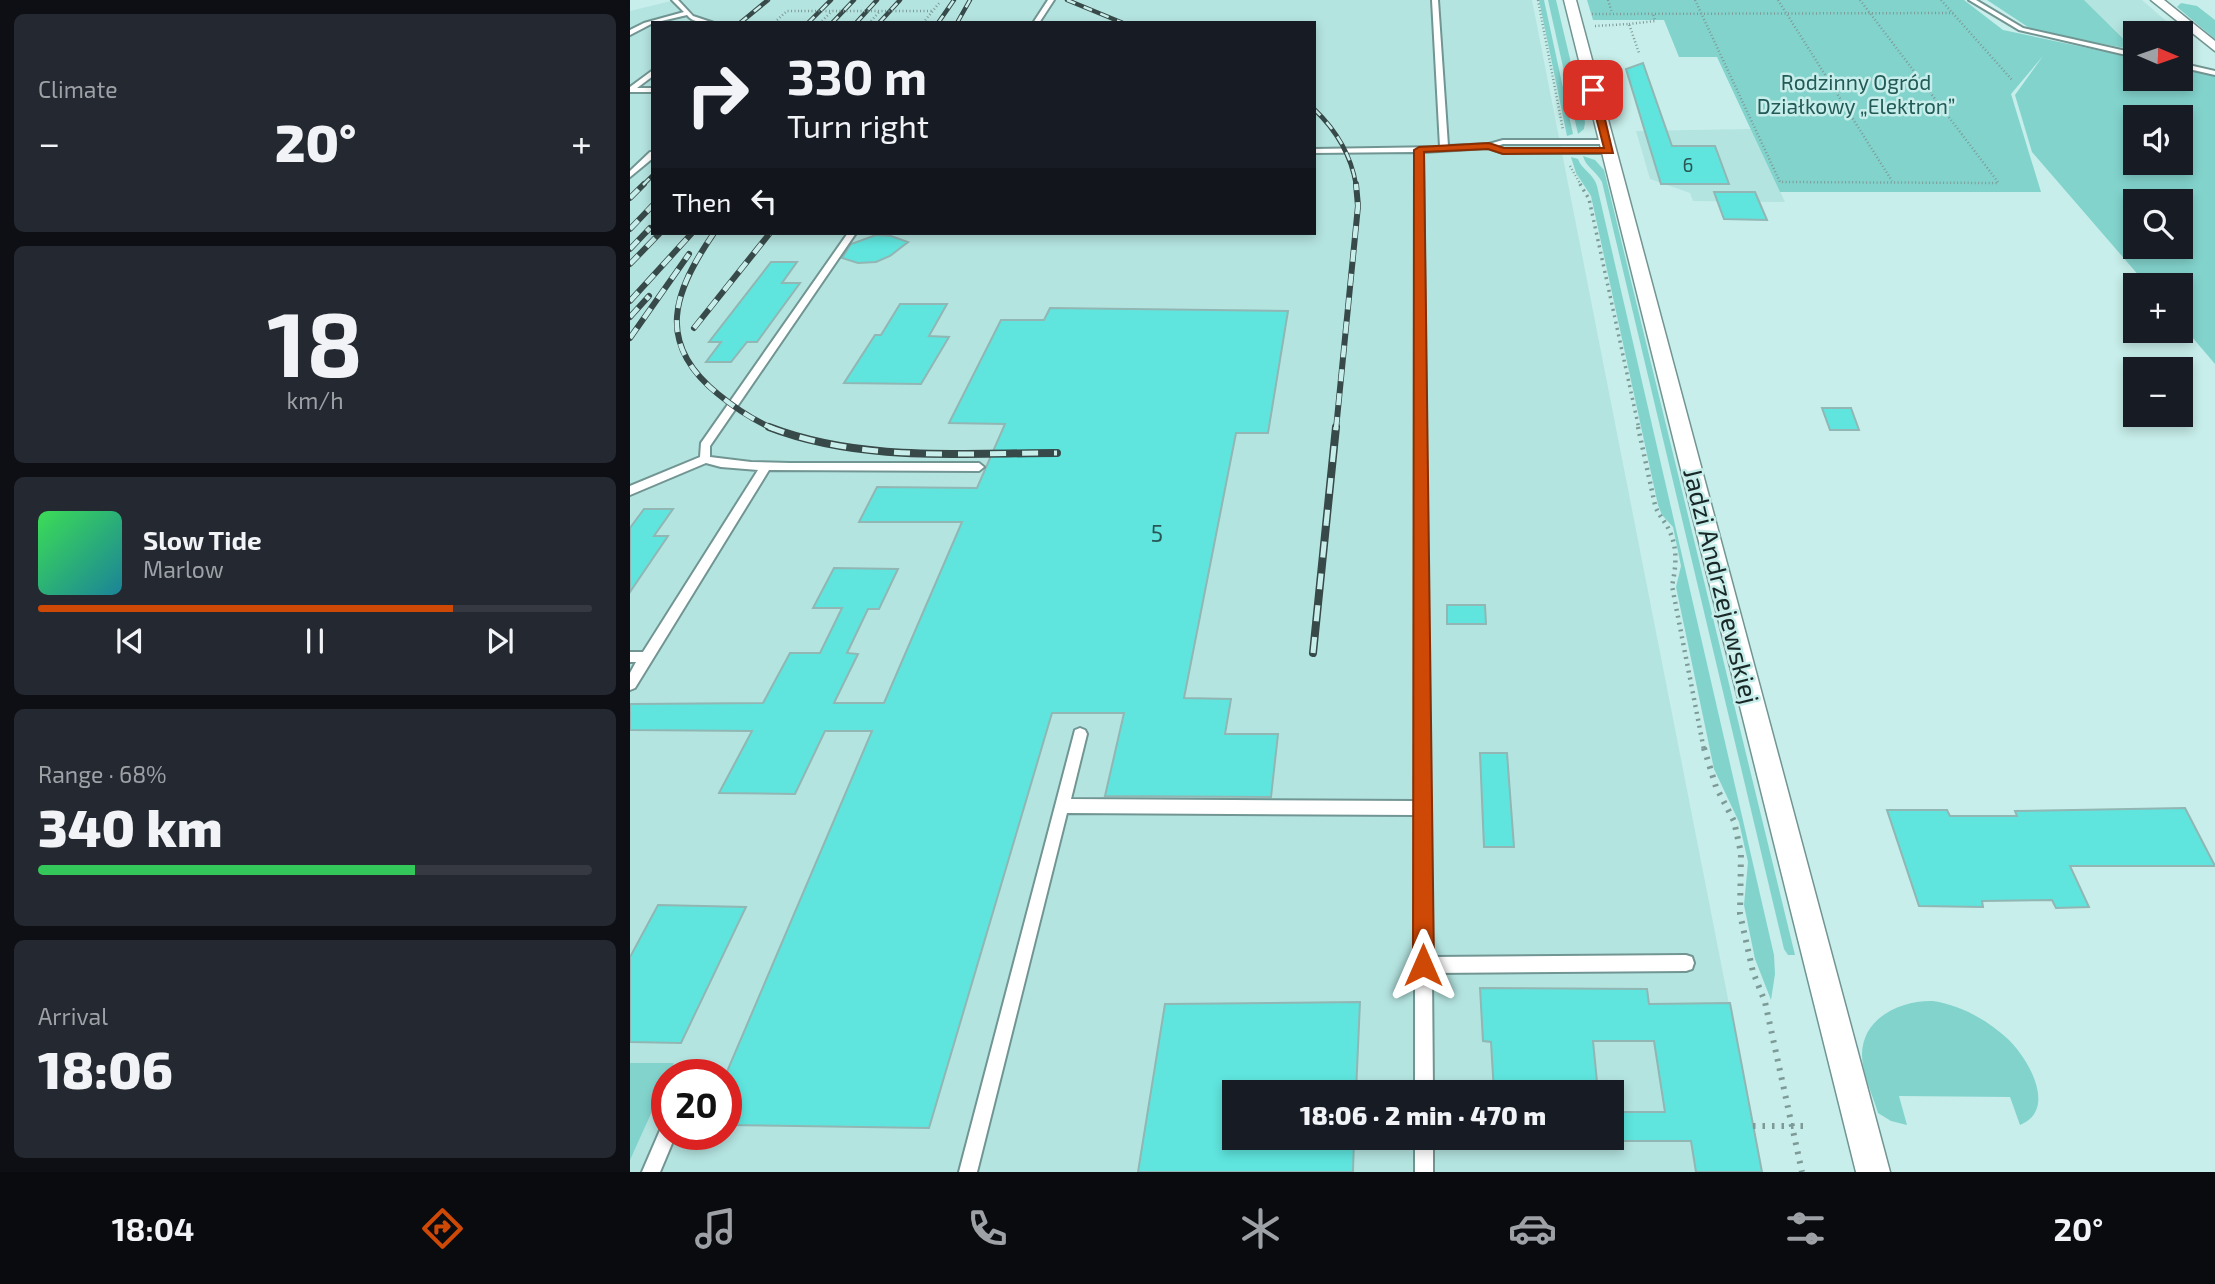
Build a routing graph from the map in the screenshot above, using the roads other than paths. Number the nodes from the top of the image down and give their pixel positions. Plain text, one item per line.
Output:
1 (675, 0) edge
2 (1051, 0) edge
3 (1435, 0) edge
4 (1972, 0) edge
5 (2157, 0) edge
6 (688, 13) junction
7 (1573, 13) edge
8 (657, 21) edge
9 (709, 21) edge
10 (1037, 21) edge
11 (651, 23) edge
12 (630, 33) edge
13 (2215, 47) edge
14 (2123, 52) edge
15 (2193, 68) edge
16 (2215, 73) edge
17 (651, 74) edge
18 (630, 90) edge
19 (651, 90) edge
20 (1608, 146) junction
21 (1444, 148) junction
22 (1316, 150) edge
23 (1419, 150) junction
24 (651, 156) edge
25 (630, 175) edge
26 (851, 235) edge
27 (705, 458) junction
28 (765, 466) junction
29 (979, 467) dead end
30 (630, 491) edge
31 (630, 657) edge
32 (647, 657) junction
33 (630, 684) edge
34 (1080, 734) dead end
35 (1062, 806) junction
36 (1422, 808) junction
37 (1686, 963) dead end
38 (1423, 965) junction
39 (1424, 1080) edge
40 (660, 1150) edge
41 (1424, 1150) edge
42 (651, 1172) edge
43 (968, 1172) edge
44 (1424, 1172) edge
45 (1873, 1172) edge

1 - 6 lane
2 - 10 lane
3 - 21 lane
4 - 14 lane
5 - 13 street
6 - 8 lane
6 - 9 lane
7 - 20 street, Jadzi Andrzejewskiej
11 - 12 lane
15 - 16 lane
17 - 18 lane
18 - 19 lane
20 - 21 lane
20 - 45 street, Jadzi Andrzejewskiej
21 - 23 lane
22 - 23 lane
23 - 36 lane
24 - 25 lane
26 - 27 lane
27 - 28 lane
27 - 30 lane
28 - 29 lane
28 - 32 lane
31 - 32 lane
32 - 33 lane
34 - 35 lane
35 - 36 lane
35 - 43 lane
36 - 38 lane
37 - 38 lane
38 - 39 lane
40 - 42 lane
41 - 44 lane

